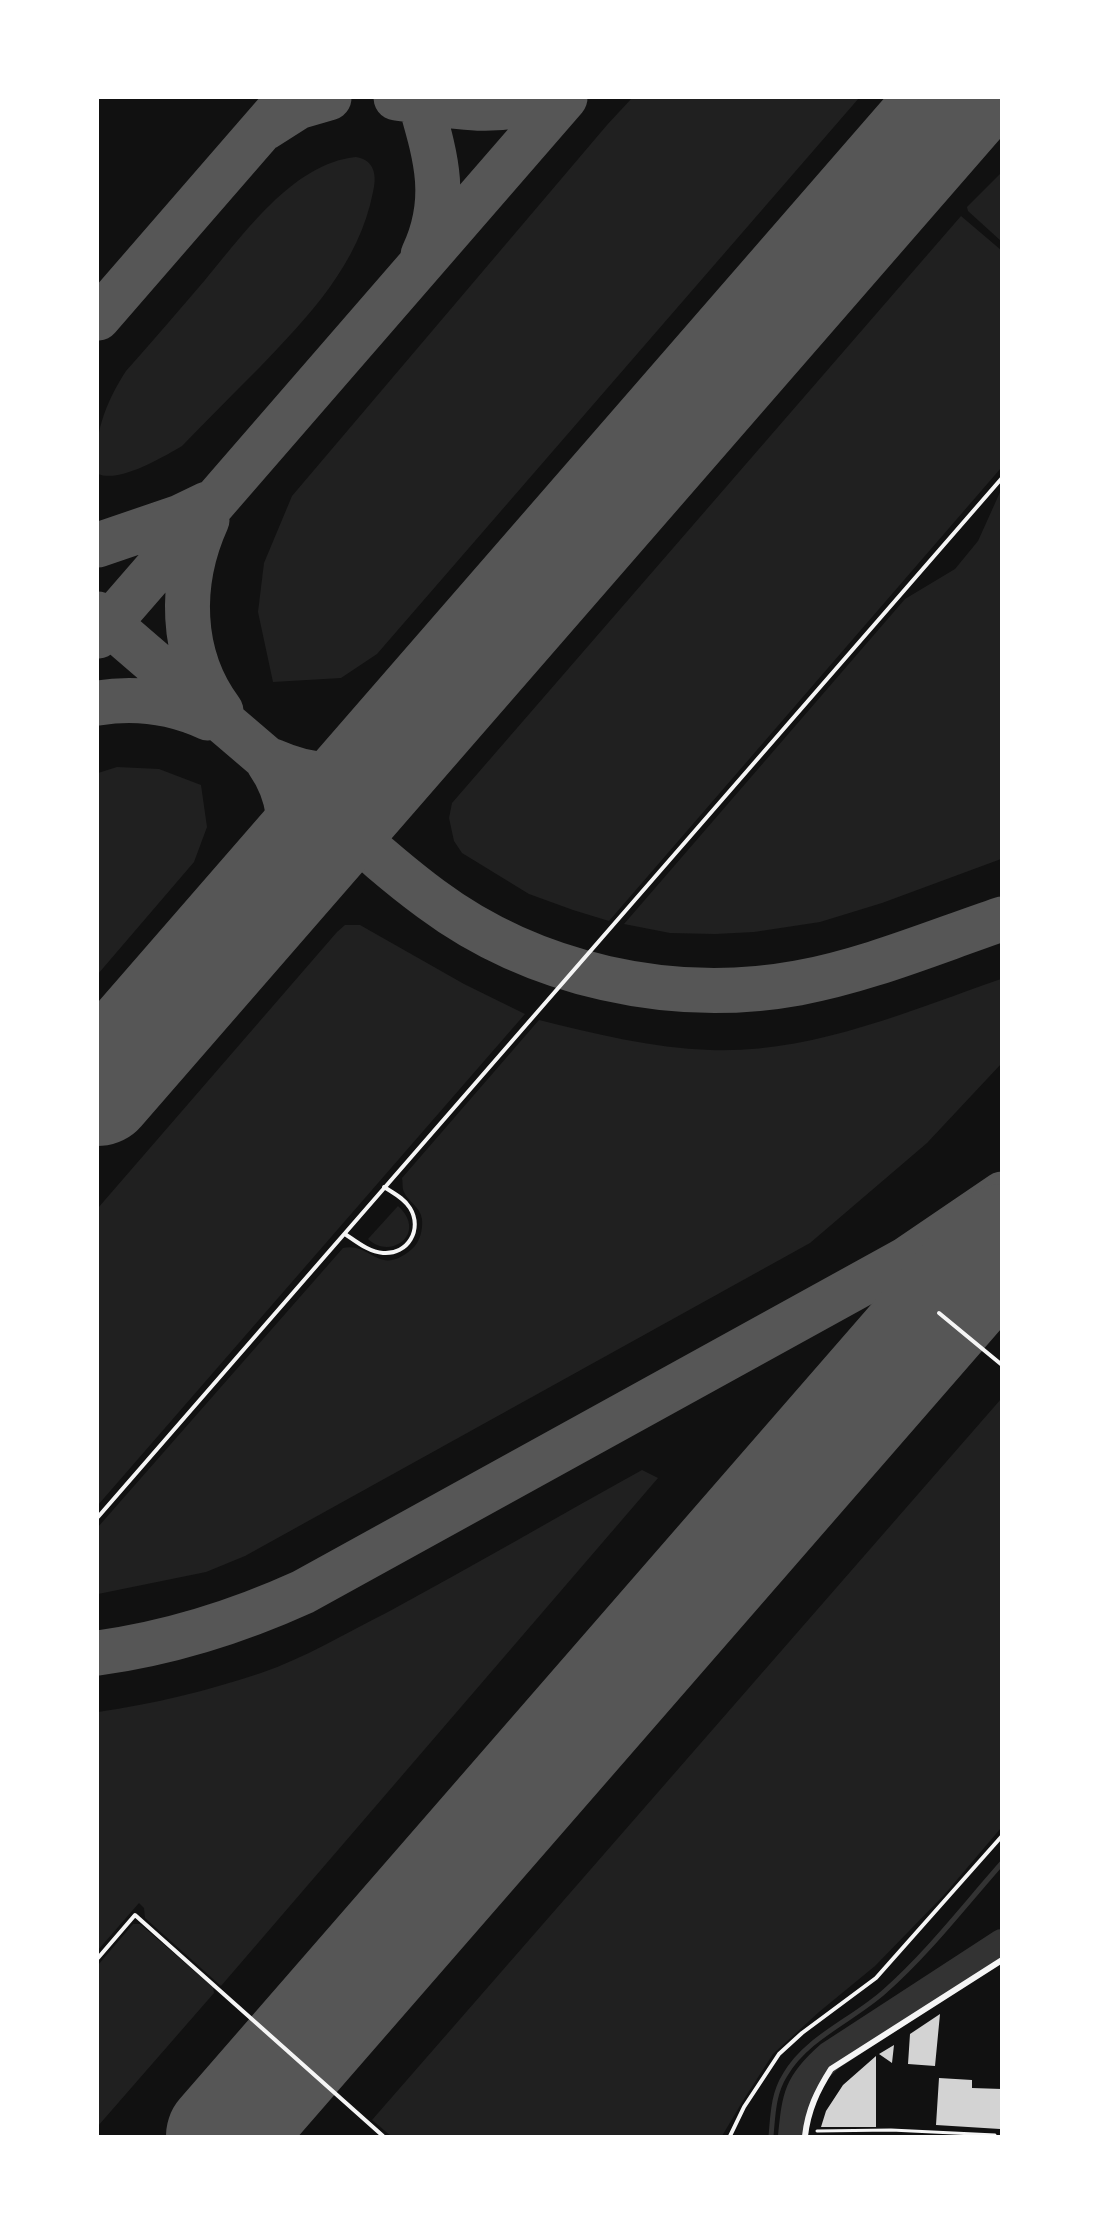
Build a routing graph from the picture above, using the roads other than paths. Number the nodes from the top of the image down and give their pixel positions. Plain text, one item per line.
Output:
1 (1002, 478) edge
2 (384, 1187) junction
3 (345, 1234) junction
4 (939, 1313) dead end
5 (1002, 1365) edge
6 (98, 1517) edge
7 (1002, 1836) edge
8 (98, 1958) edge
9 (1002, 1960) edge
10 (805, 2134) edge
11 (383, 2136) edge
12 (730, 2136) edge

1 - 2 lane
2 - 3 lane
2 - 3 lane
3 - 6 lane
4 - 5 lane
7 - 12 lane
8 - 11 lane
9 - 10 street

